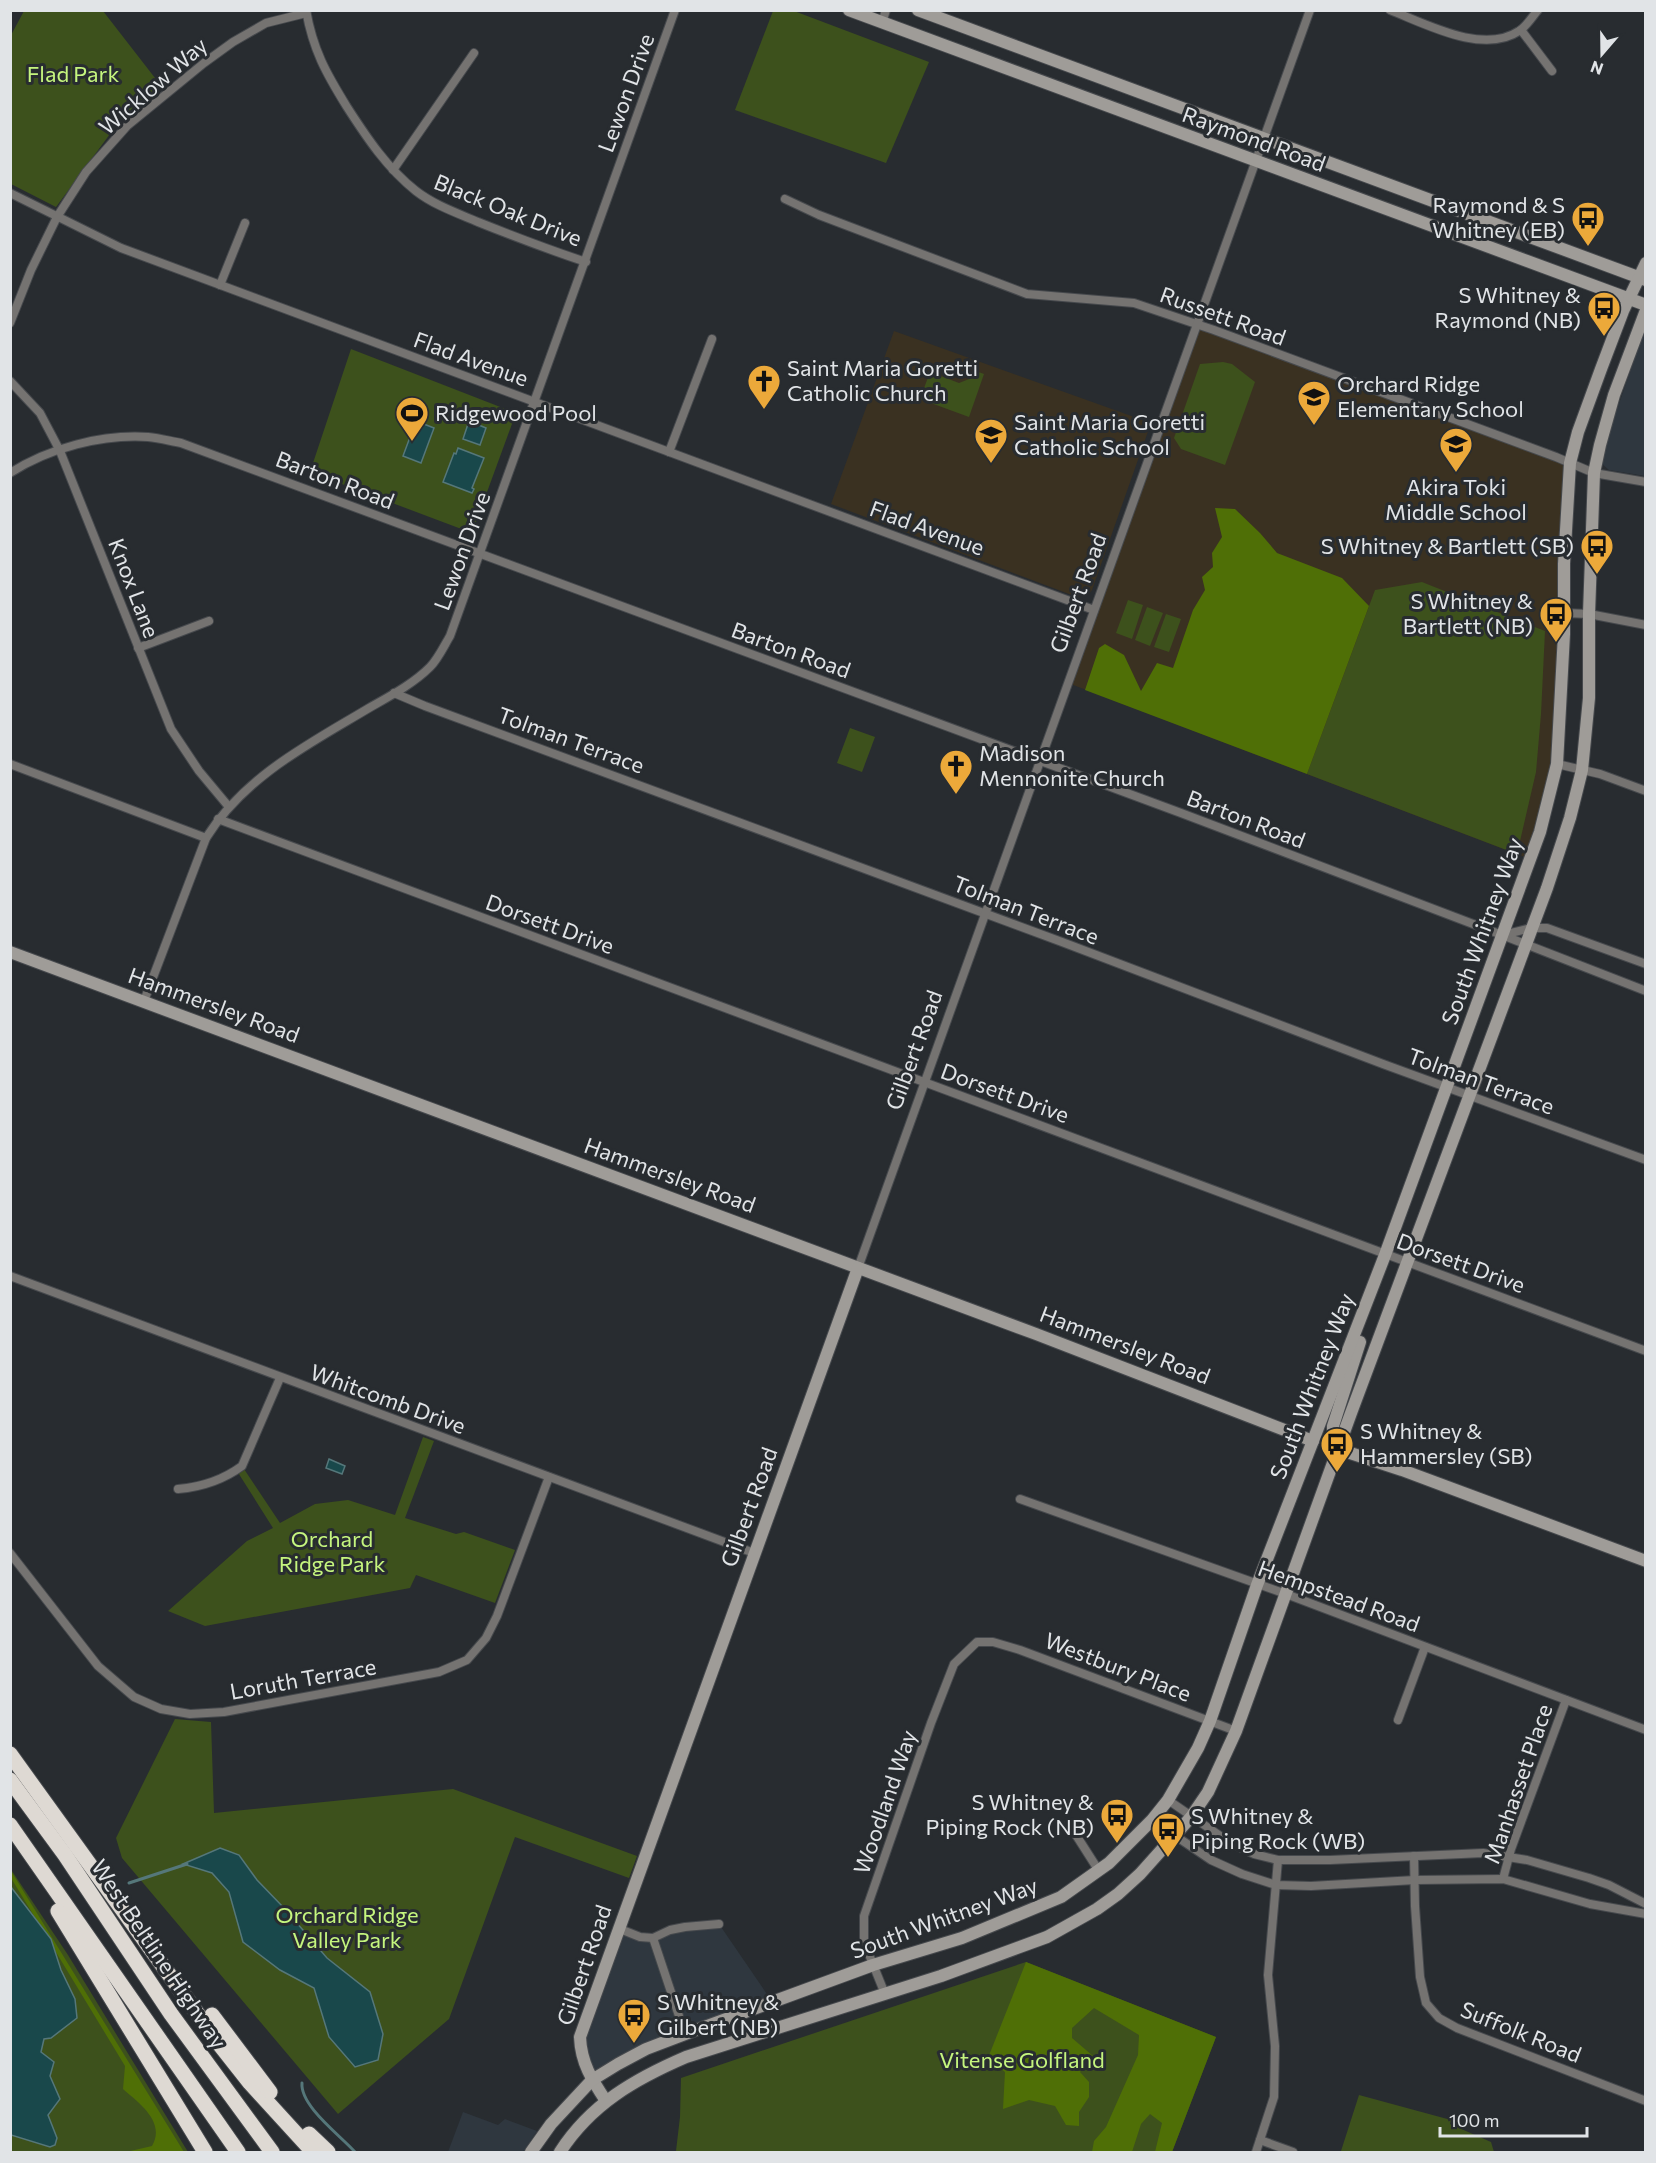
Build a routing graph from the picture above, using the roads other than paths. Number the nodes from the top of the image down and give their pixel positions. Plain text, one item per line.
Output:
1 (675, 10) edge
2 (849, 10) edge
3 (918, 10) edge
4 (1310, 10) edge
5 (1390, 10) edge
6 (1538, 10) edge
7 (306, 12) edge
8 (884, 17) edge
9 (1521, 30) junction
10 (474, 53) dead end
11 (1552, 71) dead end
12 (1265, 139) junction
13 (1256, 163) junction
14 (393, 170) junction
15 (10, 193) edge
16 (785, 199) dead end
17 (57, 217) junction
18 (245, 223) dead end
19 (586, 262) junction
20 (1646, 263) edge
21 (1642, 279) edge
22 (220, 285) junction
23 (1629, 299) junction
24 (1646, 307) edge
25 (10, 323) edge
26 (1196, 324) junction
27 (712, 339) dead end
28 (10, 381) edge
29 (535, 402) junction
30 (60, 451) junction
31 (669, 452) junction
32 (1570, 463) junction
33 (10, 473) edge
34 (1594, 473) junction
35 (1646, 482) edge
36 (481, 553) junction
37 (1094, 610) junction
38 (1564, 613) junction
39 (1588, 615) junction
40 (209, 621) dead end
41 (1646, 625) edge
42 (138, 648) junction
43 (394, 693) junction
44 (1040, 761) junction
45 (10, 764) edge
46 (1557, 764) junction
47 (1582, 770) junction
48 (1646, 791) edge
49 (229, 807) junction
50 (218, 819) junction
51 (206, 838) junction
52 (985, 913) junction
53 (1531, 928) junction
54 (1503, 935) junction
55 (1525, 945) junction
56 (10, 952) edge
57 (1646, 964) edge
58 (1646, 991) edge
59 (144, 1001) junction
60 (924, 1082) junction
61 (1447, 1087) junction
62 (1469, 1095) junction
63 (1646, 1160) edge
64 (1385, 1255) junction
65 (1407, 1263) junction
66 (858, 1268) junction
67 (10, 1276) edge
68 (1364, 1310) junction
69 (1646, 1352) edge
70 (280, 1378) junction
71 (1313, 1441) junction
72 (1338, 1449) junction
73 (549, 1477) junction
74 (178, 1489) dead end
75 (1020, 1499) dead end
76 (754, 1552) junction
77 (10, 1553) edge
78 (1646, 1561) edge
79 (1257, 1585) junction
80 (1286, 1594) junction
81 (987, 1642) joint
82 (1425, 1647) junction
83 (1566, 1700) junction
84 (1398, 1720) dead end
85 (1210, 1721) junction
86 (1646, 1730) edge
87 (1236, 1731) junction
88 (10, 1754) edge
89 (10, 1780) edge
90 (1168, 1800) junction
91 (1191, 1817) junction
92 (1152, 1820) junction
93 (1069, 1824) dead end
94 (10, 1825) edge
95 (10, 1831) edge
96 (1176, 1836) junction
97 (1414, 1856) junction
98 (1509, 1857) junction
99 (1278, 1860) junction
100 (1099, 1871) junction
101 (1415, 1880) junction
102 (1503, 1880) junction
103 (1276, 1885) junction
104 (1646, 1904) edge
105 (1646, 1914) edge
106 (719, 1924) dead end
107 (620, 1929) junction
108 (653, 1938) junction
109 (153, 1951) junction
110 (873, 1965) junction
111 (885, 1994) junction
112 (679, 2016) dead end
113 (592, 2080) junction
114 (606, 2101) junction
115 (1646, 2101) edge
116 (1260, 2140) junction
117 (205, 2152) edge
118 (238, 2152) edge
119 (272, 2152) edge
120 (313, 2152) edge
121 (328, 2152) edge
122 (531, 2152) edge
123 (560, 2152) edge
124 (1256, 2152) edge
125 (1293, 2152) edge

1 - 19 street, Lewon Drive
2 - 8 main road, Raymond Road
3 - 12 main road, Raymond Road
4 - 12 street, Gilbert Road
5 - 9 street
6 - 9 street
7 - 14 street, Black Oak Drive
7 - 17 street, Wicklow Way
8 - 13 main road, Raymond Road
9 - 11 street
10 - 14 street
12 - 13 street, Gilbert Road
12 - 21 main road, Raymond Road
13 - 23 main road, Raymond Road
13 - 26 street, Gilbert Road
14 - 19 street, Black Oak Drive
15 - 17 street, Flad Avenue
16 - 26 street, Russett Road
17 - 22 street, Flad Avenue
17 - 25 street, Wicklow Way
18 - 22 street
19 - 29 street, Lewon Drive
20 - 21 main road, South Whitney Way
21 - 23 main road, South Whitney Way
22 - 29 street, Flad Avenue
23 - 24 main road, Raymond Road
23 - 32 main road, South Whitney Way
24 - 34 main road, South Whitney Way
26 - 32 street, Russett Road
26 - 37 street, Gilbert Road
27 - 31 street
28 - 30 street, Knox Lane
29 - 31 street, Flad Avenue
29 - 36 street, Lewon Drive
30 - 33 street, Barton Road
30 - 36 street, Barton Road
30 - 42 street, Knox Lane
31 - 37 street, Flad Avenue
32 - 34 street, Russett Road
32 - 38 main road, South Whitney Way
34 - 35 street, Russett Road
34 - 39 main road, South Whitney Way
36 - 43 street, Lewon Drive
36 - 44 street, Barton Road
37 - 44 street, Gilbert Road
38 - 39 street
38 - 46 main road, South Whitney Way
39 - 41 street
39 - 47 main road, South Whitney Way
40 - 42 street
42 - 49 street, Knox Lane
43 - 49 street, Lewon Drive
43 - 52 street, Tolman Terrace
44 - 52 street, Gilbert Road
44 - 54 street, Barton Road
45 - 51 street
46 - 47 street
46 - 54 main road, South Whitney Way
47 - 48 street
47 - 53 main road, South Whitney Way
49 - 50 street, Lewon Drive
50 - 51 street, Lewon Drive
50 - 60 street, Dorsett Drive
51 - 59 street, Lewon Drive
52 - 60 street, Gilbert Road
52 - 61 street, Tolman Terrace
53 - 54 street
53 - 55 main road, South Whitney Way
53 - 57 street
54 - 55 street, Barton Road
54 - 61 main road, South Whitney Way
55 - 58 street, Barton Road
55 - 62 main road, South Whitney Way
56 - 59 main road, Hammersley Road
59 - 66 main road, Hammersley Road
60 - 64 street, Dorsett Drive
60 - 66 street, Gilbert Road
61 - 62 street, Tolman Terrace
61 - 64 main road, South Whitney Way
62 - 63 street, Tolman Terrace
62 - 65 main road, South Whitney Way
64 - 65 street, Dorsett Drive
64 - 68 main road, South Whitney Way
65 - 69 street, Dorsett Drive
65 - 72 main road, South Whitney Way
66 - 71 main road, Hammersley Road
66 - 76 main road, Gilbert Road
67 - 70 street, Whitcomb Drive
68 - 71 main road, South Whitney Way
68 - 72 main road
70 - 73 street, Whitcomb Drive
70 - 74 street
71 - 79 main road, South Whitney Way
72 - 78 main road
72 - 80 main road, South Whitney Way
73 - 76 street, Whitcomb Drive
73 - 77 street, Loruth Terrace
75 - 79 street, Hempstead Road
76 - 107 main road, Gilbert Road
79 - 80 street, Hempstead Road
79 - 85 main road, South Whitney Way
80 - 82 street, Hempstead Road
80 - 87 main road, South Whitney Way
81 - 85 street, Westbury Place
81 - 110 street, Woodland Way
82 - 83 street, Hempstead Road
82 - 84 street
83 - 86 street, Hempstead Road
83 - 98 street, Manhasset Place
85 - 87 street, Westbury Place
85 - 90 main road, South Whitney Way
87 - 91 main road, South Whitney Way
88 - 109 highway
89 - 119 highway, West Beltline Highway
90 - 91 street
90 - 92 main road, South Whitney Way
91 - 96 main road, South Whitney Way
91 - 99 street
92 - 96 street
92 - 100 main road, South Whitney Way
93 - 100 street
94 - 118 highway
95 - 117 highway
96 - 103 street
96 - 111 main road, South Whitney Way
97 - 98 street
97 - 99 street
97 - 101 street, Suffolk Road
98 - 102 street, Manhasset Place
98 - 104 street
99 - 103 street
100 - 110 main road, South Whitney Way
101 - 102 street
101 - 103 street
101 - 115 street, Suffolk Road
102 - 105 street
103 - 116 street
106 - 108 street
107 - 108 street
107 - 113 main road, Gilbert Road
108 - 112 street
109 - 120 highway
109 - 121 highway
110 - 111 street, Woodland Way
110 - 113 main road, South Whitney Way
111 - 114 main road, South Whitney Way
113 - 114 main road, Gilbert Road
113 - 122 main road, South Whitney Way
114 - 123 main road, South Whitney Way
116 - 124 street
116 - 125 street

